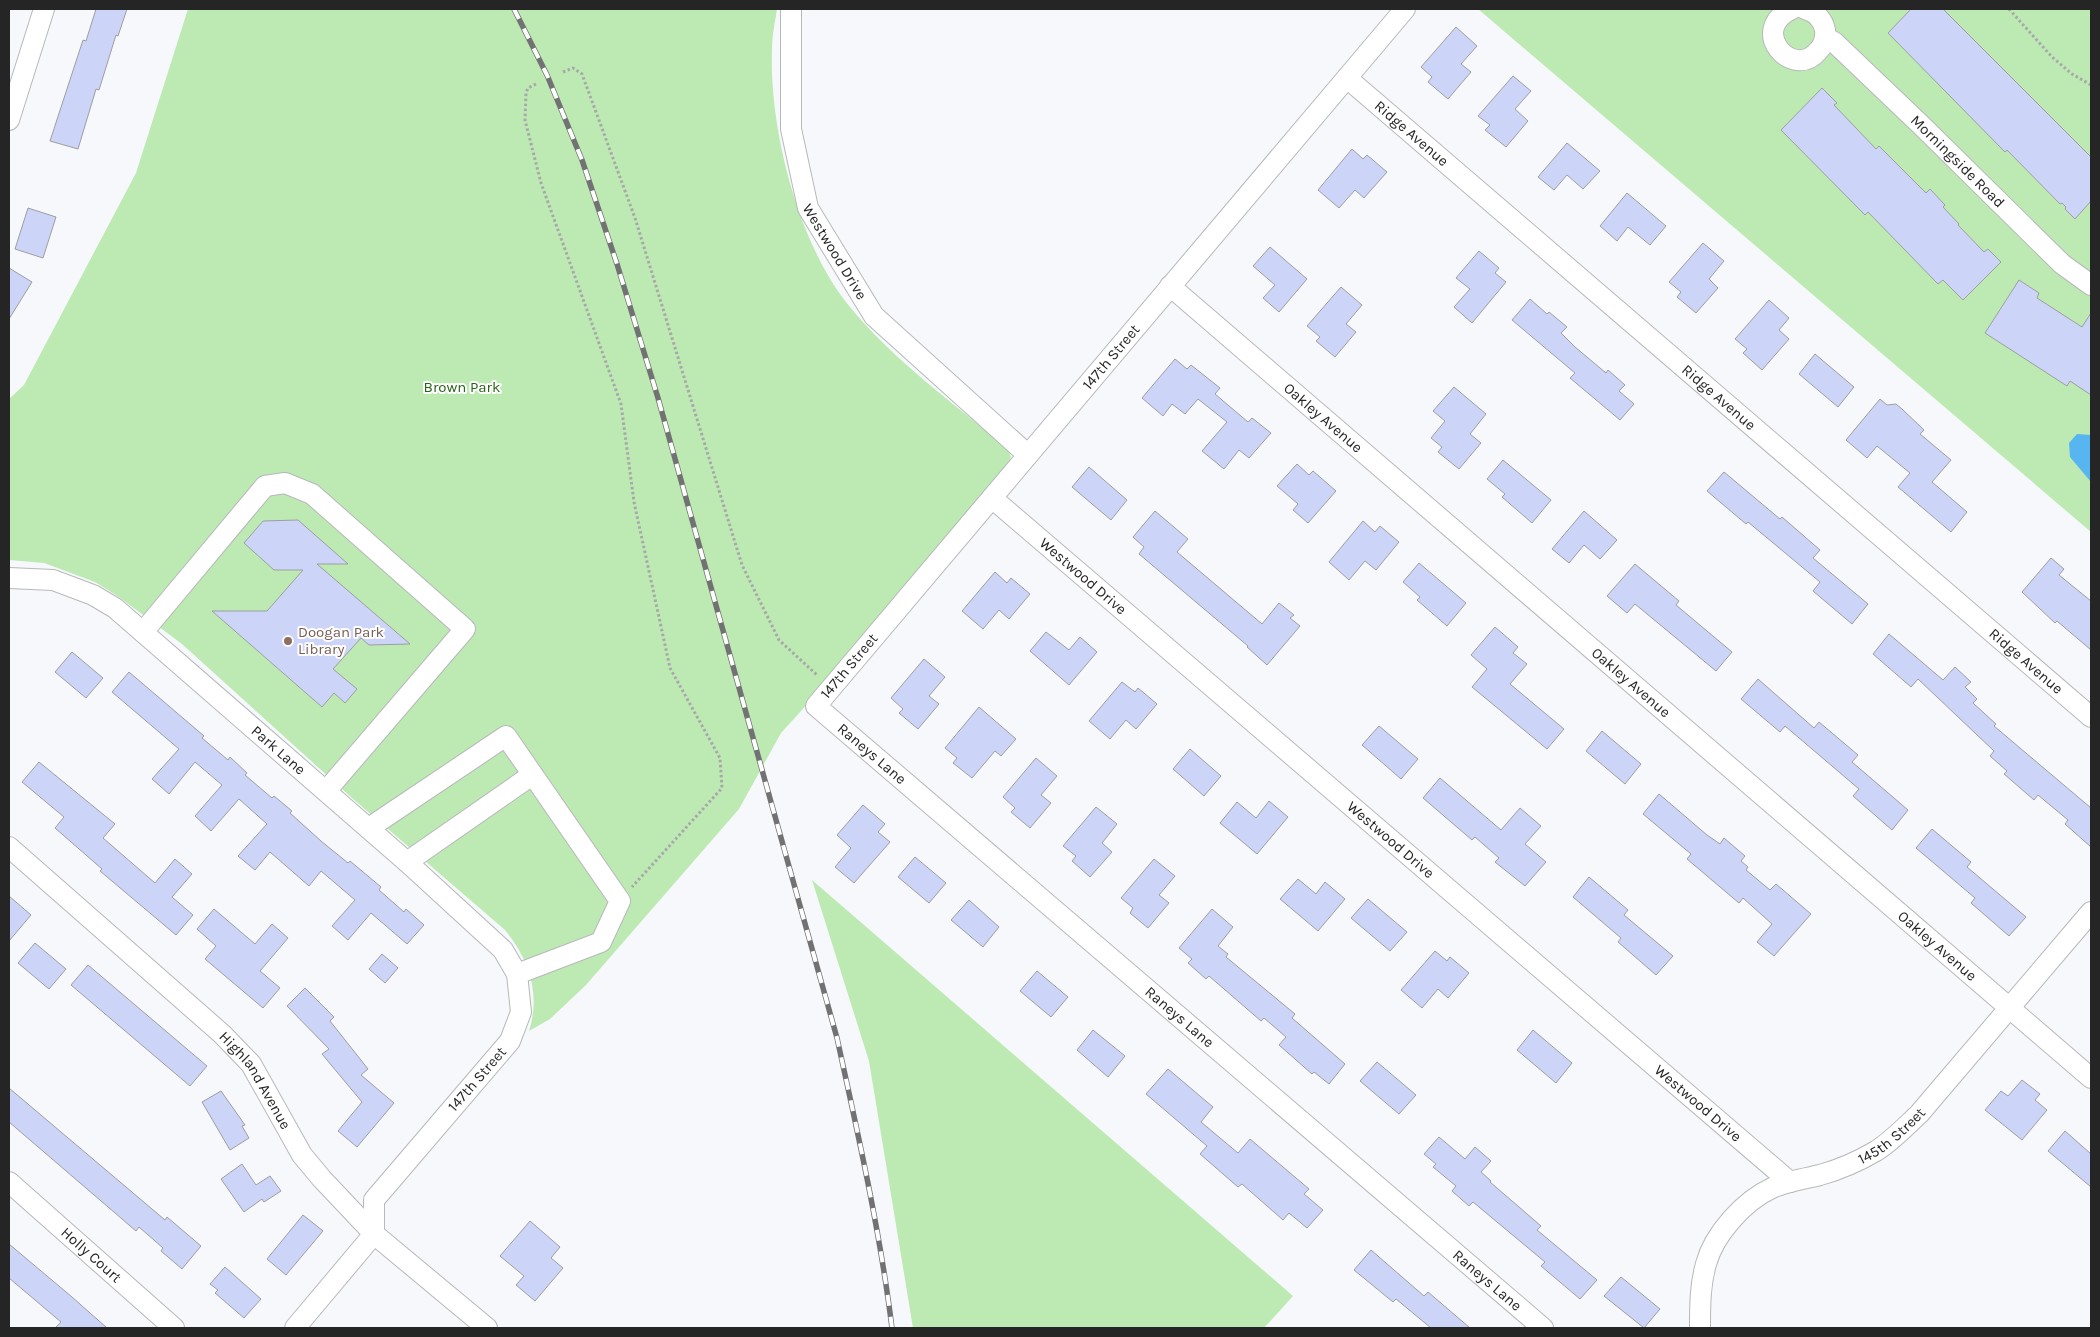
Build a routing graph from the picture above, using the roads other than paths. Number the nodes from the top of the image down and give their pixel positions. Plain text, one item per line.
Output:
1 (44, 9) edge
2 (791, 9) edge
3 (1406, 9) edge
4 (1792, 9) edge
5 (1805, 9) edge
6 (1825, 37) junction
7 (1347, 78) junction
8 (9, 120) edge
9 (2091, 285) edge
10 (1170, 286) junction
11 (1028, 454) junction
12 (992, 498) junction
13 (9, 578) edge
14 (143, 632) junction
15 (816, 706) joint
16 (2091, 717) edge
17 (532, 775) junction
18 (326, 792) junction
19 (369, 828) junction
20 (9, 847) edge
21 (407, 862) junction
22 (2091, 912) edge
23 (517, 974) junction
24 (2010, 1008) junction
25 (2091, 1078) edge
26 (9, 1182) edge
27 (1790, 1182) junction
28 (374, 1234) junction
29 (174, 1328) edge
30 (294, 1328) edge
31 (487, 1328) edge
32 (1543, 1328) edge
33 (1700, 1328) edge

1 - 8 street
2 - 11 street, Westwood Drive
3 - 7 street, 147th Street
4 - 6 street
5 - 6 street
6 - 9 street, Morningside Road
7 - 10 street, 147th Street
7 - 16 street, Ridge Avenue
10 - 11 street, 147th Street
10 - 24 street, Oakley Avenue
11 - 12 street, 147th Street
12 - 15 street, 147th Street
12 - 27 street, Westwood Drive
13 - 14 street, Park Lane
14 - 18 street, Park Lane
14 - 18 street
15 - 32 street, Raneys Lane
17 - 19 street
17 - 21 street
17 - 23 street
18 - 19 street, Park Lane
19 - 21 street, Park Lane
20 - 28 street, Highland Avenue
21 - 23 street, Park Lane
22 - 24 street, 145th Street
23 - 28 street, 147th Street
24 - 25 street, Oakley Avenue
24 - 27 street, 145th Street
26 - 29 street, Holly Court
27 - 33 street, 145th Street
28 - 30 street
28 - 31 street, Highland Avenue

